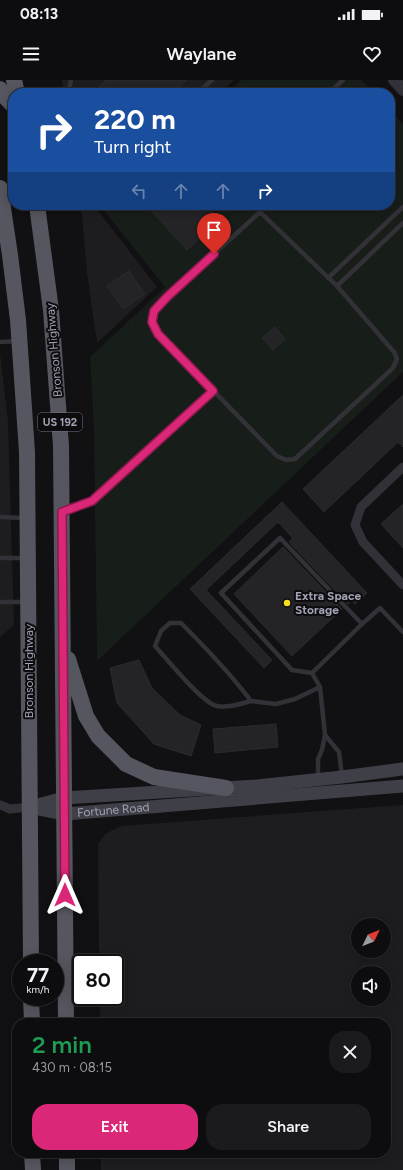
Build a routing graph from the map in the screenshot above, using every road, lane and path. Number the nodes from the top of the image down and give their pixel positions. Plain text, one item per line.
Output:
1 (212, 80) edge
2 (343, 80) edge
3 (394, 80) edge
4 (203, 88) edge
5 (334, 88) edge
6 (0, 89) edge
7 (403, 90) edge
8 (8, 100) edge
9 (0, 188) edge
10 (403, 207) edge
11 (38, 210) edge
12 (260, 212) joint
13 (403, 222) edge
14 (328, 278) junction
15 (337, 286) junction
16 (19, 341) junction
17 (0, 342) edge
18 (213, 391) junction
19 (403, 467) edge
20 (62, 512) junction
21 (0, 517) edge
22 (29, 518) junction
23 (0, 558) edge
24 (29, 558) junction
25 (403, 585) edge
26 (0, 602) edge
27 (29, 602) junction
28 (362, 624) junction
29 (403, 632) edge
30 (63, 641) junction
31 (312, 673) junction
32 (320, 687) junction
33 (251, 701) junction
34 (325, 735) junction
35 (403, 769) edge
36 (342, 777) junction
37 (318, 780) junction
38 (403, 786) edge
39 (226, 788) junction
40 (64, 798) junction
41 (0, 805) edge
42 (30, 807) junction
43 (10, 809) junction
44 (0, 814) edge
45 (65, 814) junction
46 (31, 954) edge
47 (31, 1006) edge
48 (32, 1018) edge
49 (66, 1018) edge
50 (32, 1158) edge
51 (67, 1158) edge
52 (32, 1170) edge
53 (67, 1170) edge

1 - 4 lane
2 - 5 lane
3 - 7 street
6 - 8 highway
9 - 16 highway, Bronson Highway / US 192
10 - 14 lane
11 - 20 highway, Bronson Highway / US 192
12 - 14 lane
12 - 18 lane
13 - 15 lane
14 - 15 lane
15 - 18 lane
16 - 17 lane
16 - 22 highway, Bronson Highway / US 192
18 - 20 lane
19 - 25 street
20 - 30 highway, Bronson Highway / US 192
21 - 22 lane
22 - 24 highway, Bronson Highway / US 192
23 - 24 lane
24 - 27 highway, Bronson Highway / US 192
26 - 27 lane
27 - 42 highway, Bronson Highway / US 192
28 - 29 lane
28 - 31 lane
28 - 31 lane
30 - 39 highway
30 - 40 highway, Bronson Highway / US 192
31 - 32 lane
32 - 33 lane
32 - 34 lane
33 - 33 lane
34 - 36 lane
34 - 37 lane
35 - 36 main road, Fortune Road
36 - 37 main road, Fortune Road
37 - 39 main road, Fortune Road
38 - 45 main road, Fortune Road
39 - 40 main road, Fortune Road
40 - 42 main road, Fortune Road
40 - 45 highway, Bronson Highway / US 192
41 - 43 street
42 - 43 street
42 - 45 main road, Fortune Road
42 - 46 highway, Bronson Highway / US 192
43 - 44 street
45 - 49 highway, Bronson Highway / US 192
47 - 48 highway
50 - 52 highway
51 - 53 highway

